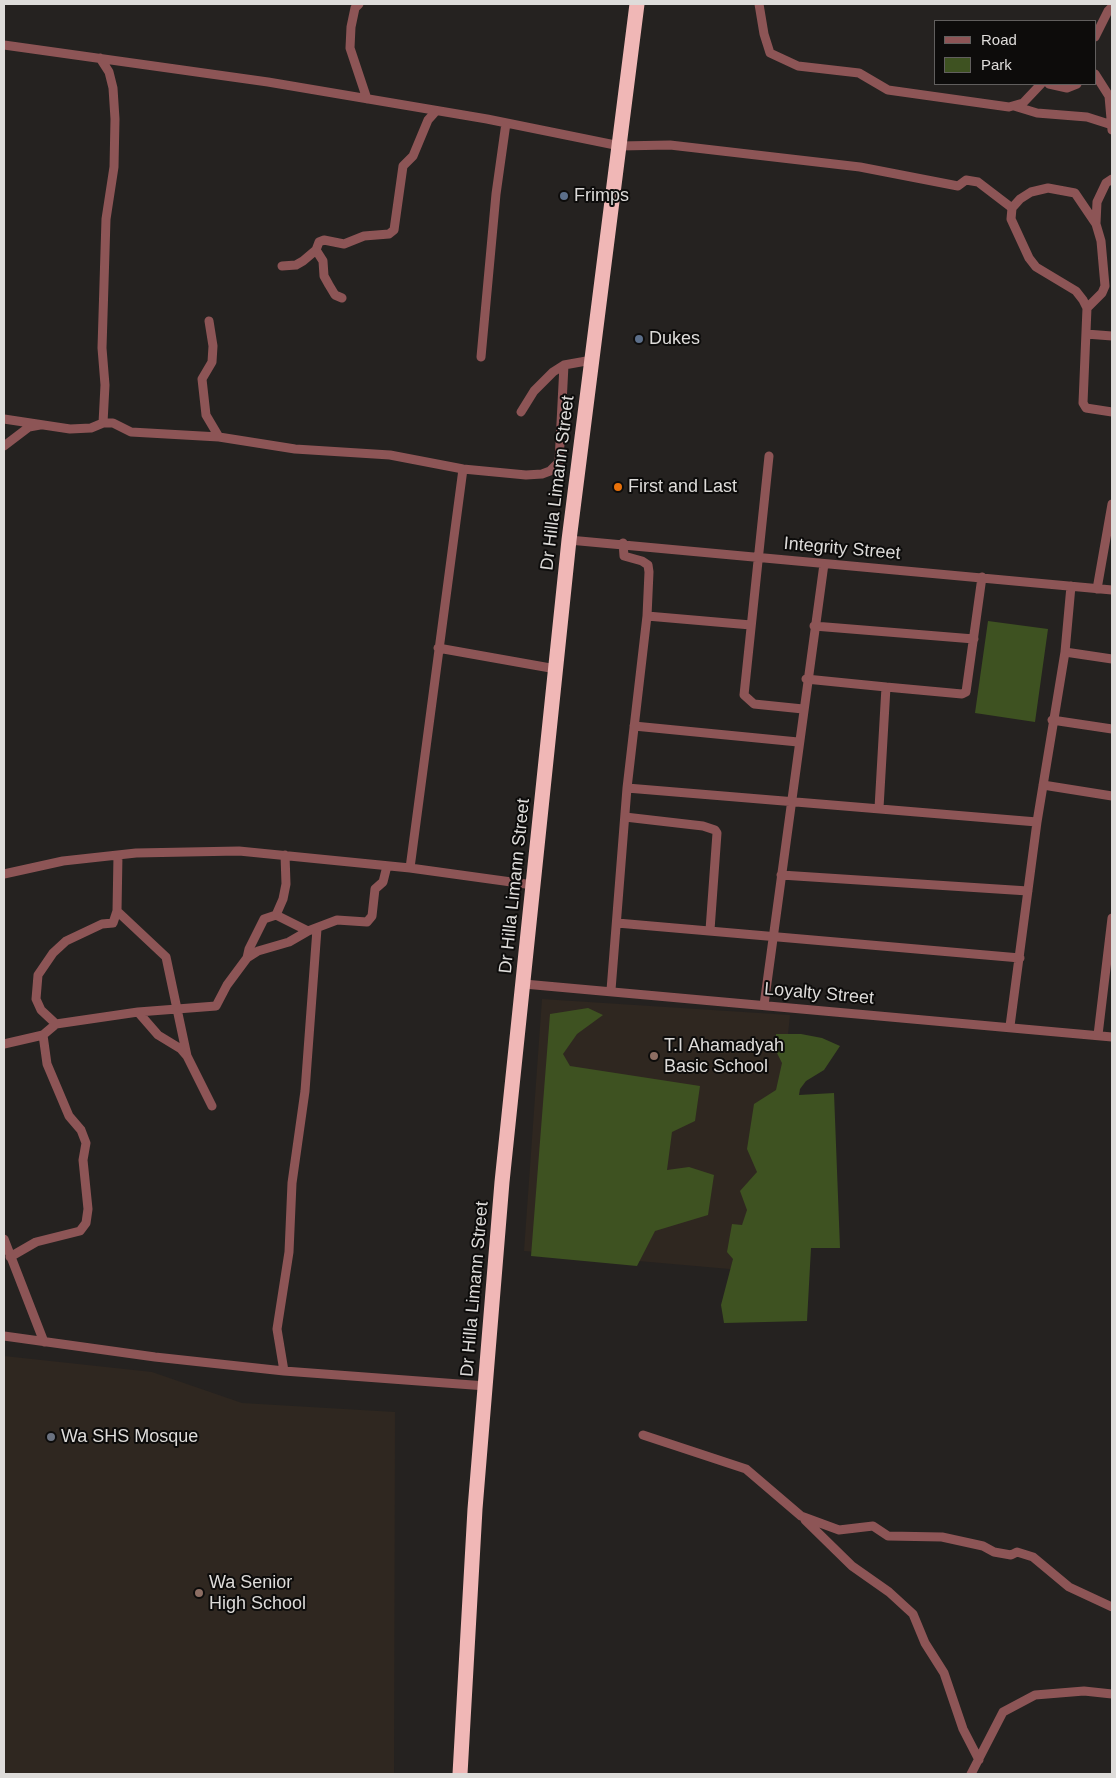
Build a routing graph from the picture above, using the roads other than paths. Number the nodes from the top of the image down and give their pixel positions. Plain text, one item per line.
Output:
1 (360, 4) edge
2 (637, 4) edge
3 (759, 4) edge
4 (1112, 7) edge
5 (1096, 35) edge
6 (4, 45) edge
7 (100, 58) junction
8 (1096, 76) edge
9 (1040, 85) edge
10 (1054, 85) edge
11 (1074, 85) edge
12 (367, 99) junction
13 (1014, 106) junction
14 (436, 111) junction
15 (506, 123) junction
16 (1112, 128) edge
17 (620, 146) junction
18 (1112, 179) edge
19 (1012, 208) junction
20 (1096, 224) junction
21 (316, 250) junction
22 (282, 266) dead end
23 (342, 298) dead end
24 (1087, 308) junction
25 (208, 321) dead end
26 (1086, 334) junction
27 (1112, 336) edge
28 (481, 357) dead end
29 (592, 360) junction
30 (564, 365) junction
31 (521, 412) dead end
32 (1112, 412) edge
33 (4, 419) edge
34 (103, 423) junction
35 (45, 424) junction
36 (219, 437) junction
37 (4, 446) edge
38 (769, 456) dead end
39 (463, 469) junction
40 (1112, 504) edge
41 (570, 540) junction
42 (622, 544) junction
43 (758, 558) junction
44 (824, 564) junction
45 (982, 578) junction
46 (1071, 586) junction
47 (1096, 589) junction
48 (1112, 590) edge
49 (647, 616) junction
50 (751, 625) junction
51 (814, 626) junction
52 (974, 639) junction
53 (438, 648) junction
54 (1065, 652) junction
55 (1112, 659) edge
56 (556, 669) junction
57 (806, 679) junction
58 (886, 687) junction
59 (802, 709) junction
60 (1052, 720) junction
61 (634, 726) junction
62 (1112, 729) edge
63 (798, 742) junction
64 (1043, 784) junction
65 (627, 788) junction
66 (1112, 796) edge
67 (790, 802) junction
68 (879, 808) junction
69 (625, 817) junction
70 (1037, 822) junction
71 (118, 855) junction
72 (285, 855) junction
73 (387, 866) junction
74 (410, 868) junction
75 (4, 874) edge
76 (780, 875) junction
77 (533, 885) junction
78 (1028, 891) junction
79 (117, 911) junction
80 (276, 915) junction
81 (1112, 918) edge
82 (617, 923) junction
83 (312, 930) junction
84 (710, 930) junction
85 (772, 936) junction
86 (247, 958) junction
87 (1020, 958) junction
88 (524, 984) junction
89 (611, 990) junction
90 (764, 1005) junction
91 (177, 1009) junction
92 (138, 1012) junction
93 (56, 1024) junction
94 (1010, 1026) junction
95 (43, 1034) junction
96 (1098, 1035) junction
97 (1112, 1036) edge
98 (4, 1044) edge
99 (187, 1056) junction
100 (212, 1106) dead end
101 (4, 1241) edge
102 (10, 1257) junction
103 (4, 1336) edge
104 (44, 1342) junction
105 (284, 1371) junction
106 (486, 1386) junction
107 (643, 1436) dead end
108 (801, 1516) junction
109 (1112, 1607) edge
110 (1112, 1694) edge
111 (980, 1760) junction
112 (460, 1774) edge
113 (971, 1774) edge

1 - 12 street
2 - 17 highway, Dr Hilla Limann Street
3 - 13 street
4 - 5 street
6 - 7 street
7 - 12 street
7 - 34 street
8 - 16 street
9 - 13 street
10 - 11 street
12 - 14 street
13 - 16 street
14 - 15 street
14 - 21 street
15 - 17 street
15 - 28 street
17 - 19 street
17 - 29 highway, Dr Hilla Limann Street
18 - 20 street
19 - 20 street
19 - 24 street
20 - 24 street
21 - 22 street
21 - 23 street
24 - 26 street
25 - 36 street
26 - 27 street
26 - 32 street
29 - 30 street
29 - 41 highway, Dr Hilla Limann Street
30 - 31 street
30 - 39 street
33 - 35 street
34 - 35 street
34 - 36 street
35 - 37 street
36 - 39 street
38 - 43 street
39 - 53 street
40 - 47 street
41 - 42 street, Integrity Street
41 - 56 highway, Dr Hilla Limann Street
42 - 43 street, Integrity Street
42 - 49 street
43 - 44 street, Integrity Street
43 - 50 street
44 - 45 street, Integrity Street
44 - 51 street
45 - 46 street, Integrity Street
45 - 52 street
46 - 47 street, Integrity Street
46 - 54 street
47 - 48 street, Integrity Street
49 - 50 street
49 - 61 street
50 - 59 street
51 - 52 street
51 - 57 street
52 - 58 street
53 - 56 street
53 - 74 street
54 - 55 street
54 - 60 street
56 - 77 highway, Dr Hilla Limann Street
57 - 58 street
57 - 59 street
58 - 68 street
59 - 63 street
60 - 62 street
60 - 64 street
61 - 63 street
61 - 65 street
63 - 67 street
64 - 66 street
64 - 70 street
65 - 67 street
65 - 69 street
67 - 68 street
67 - 76 street
68 - 70 street
69 - 82 street
69 - 84 street
70 - 78 street
71 - 72 street
71 - 75 street
71 - 79 street
72 - 73 street
72 - 80 street
73 - 74 street
73 - 83 street
74 - 77 street
76 - 78 street
76 - 85 street
77 - 88 highway, Dr Hilla Limann Street
78 - 87 street
79 - 91 street
79 - 93 street
80 - 83 street
80 - 86 street
81 - 96 street
82 - 84 street
82 - 89 street
83 - 86 street
83 - 105 street
84 - 85 street
85 - 87 street
85 - 90 street
86 - 91 street
87 - 94 street
88 - 89 street, Loyalty Street
88 - 106 highway, Dr Hilla Limann Street
89 - 90 street, Loyalty Street
90 - 94 street, Loyalty Street
91 - 92 street
91 - 99 street
92 - 93 street
92 - 99 street
93 - 95 street
94 - 96 street, Loyalty Street
95 - 98 street
95 - 102 street
96 - 97 street, Loyalty Street
99 - 100 street
101 - 102 street
102 - 104 street
103 - 104 street
104 - 105 street
105 - 106 street
106 - 112 highway, Dr Hilla Limann Street
107 - 108 street
108 - 109 street
108 - 111 street
110 - 111 street
111 - 113 street

